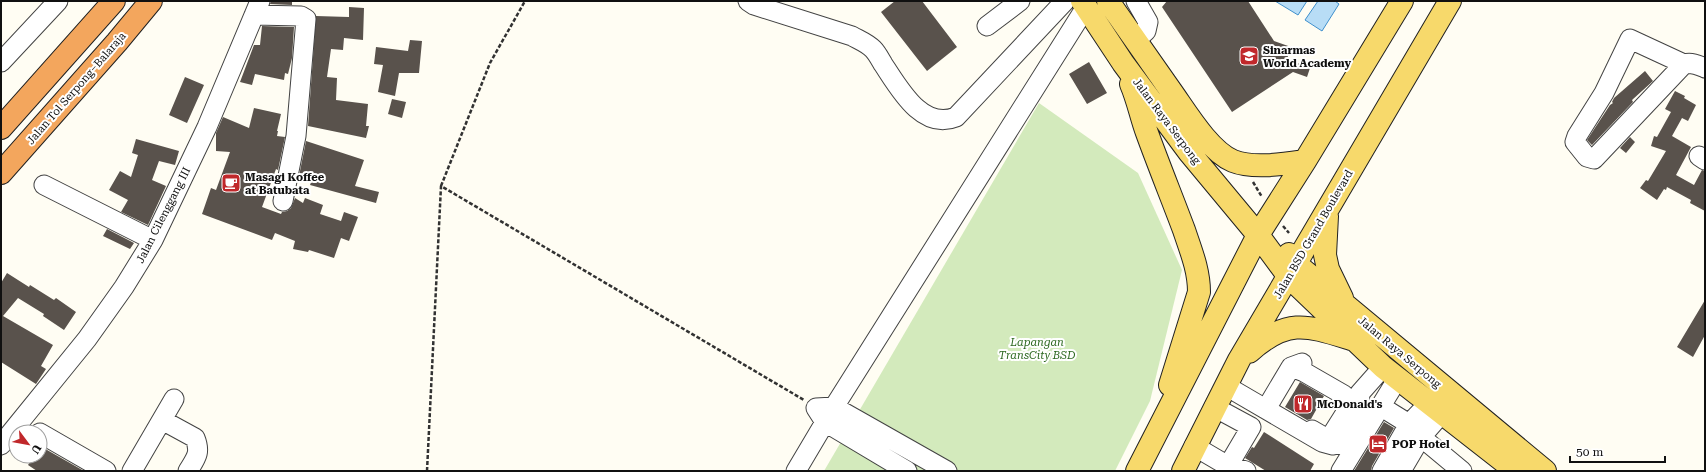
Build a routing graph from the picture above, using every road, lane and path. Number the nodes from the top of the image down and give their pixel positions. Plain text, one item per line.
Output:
1 (58, 1) edge
2 (114, 1) edge
3 (151, 1) edge
4 (525, 1) edge
5 (748, 1) edge
6 (1020, 1) edge
7 (1065, 1) edge
8 (1108, 1) edge
9 (1136, 1) edge
10 (1402, 1) edge
11 (1450, 1) edge
12 (1084, 4) edge
13 (257, 8) edge
14 (987, 26) dead end
15 (1135, 41) junction
16 (1, 62) edge
17 (1123, 63) junction
18 (1684, 64) junction
19 (1705, 68) edge
20 (1, 128) edge
21 (1305, 161) junction
22 (1, 173) edge
23 (1250, 177) dead end
24 (44, 185) dead end
25 (440, 186) junction
26 (1262, 197) dead end
27 (283, 201) dead end
28 (1328, 209) junction
29 (1262, 229) junction
30 (153, 240) junction
31 (1292, 270) junction
32 (1348, 308) junction
33 (1354, 340) junction
34 (1239, 360) junction
35 (1291, 367) junction
36 (1391, 373) junction
37 (1226, 386) junction
38 (1360, 393) junction
39 (174, 399) dead end
40 (1380, 406) junction
41 (1214, 408) junction
42 (1435, 408) junction
43 (1266, 409) junction
44 (825, 412) junction
45 (162, 420) junction
46 (20, 422) junction
47 (24, 424) edge
48 (1415, 431) junction
49 (1331, 436) junction
50 (48, 437) edge
51 (1, 445) edge
52 (1151, 446) junction
53 (1194, 446) junction
54 (1228, 466) junction
55 (106, 471) edge
56 (132, 471) edge
57 (188, 471) edge
58 (427, 471) edge
59 (796, 471) edge
60 (908, 471) edge
61 (947, 471) edge
62 (1137, 471) edge
63 (1183, 471) edge
64 (1246, 471) edge
65 (1342, 471) edge
66 (1382, 471) edge
67 (1401, 471) edge
68 (1462, 471) edge
69 (1516, 471) edge
70 (1545, 471) edge

1 - 16 street
2 - 20 highway
3 - 22 highway, Jalan Tol Serpong–Balaraja
4 - 25 path
5 - 7 street
6 - 14 street
8 - 15 main road, Jalan Raya Serpong
9 - 15 street
10 - 21 main road
11 - 28 main road, Jalan BSD Grand Boulevard
12 - 17 main road, Jalan Raya Serpong
12 - 44 street
13 - 27 street
13 - 30 street, Jalan Cilenggang III
15 - 21 main road, Jalan Raya Serpong
17 - 29 main road, Jalan Raya Serpong
17 - 52 main road
18 - 18 street
18 - 19 street
21 - 29 main road
23 - 26 path
24 - 30 street
25 - 44 path
25 - 58 path
28 - 31 main road, Jalan BSD Grand Boulevard
28 - 32 main road
29 - 31 main road, Jalan Raya Serpong
29 - 52 main road
30 - 46 street, Jalan Cilenggang III
31 - 32 main road, Jalan Raya Serpong
31 - 33 main road, Jalan Raya Serpong
31 - 34 main road, Jalan BSD Grand Boulevard
32 - 70 main road, Jalan Raya Serpong
33 - 34 main road
33 - 36 main road, Jalan Raya Serpong
34 - 37 main road, Jalan BSD Grand Boulevard
35 - 38 street
35 - 43 street
35 - 49 street
36 - 38 street
36 - 40 street
36 - 42 main road, Jalan Raya Serpong
37 - 41 main road, Jalan BSD Grand Boulevard
37 - 43 street
38 - 43 street
38 - 49 street
39 - 45 street
40 - 48 street
40 - 65 street
41 - 53 main road, Jalan BSD Grand Boulevard
41 - 54 street
42 - 48 street
42 - 69 main road, Jalan Raya Serpong
43 - 49 street
44 - 59 street
44 - 60 street
44 - 61 street
45 - 56 street
45 - 57 street
46 - 47 street
46 - 51 street, Jalan Cilenggang III
48 - 66 street
48 - 67 street
48 - 68 street
50 - 55 street
52 - 62 main road
53 - 54 street
53 - 63 main road, Jalan BSD Grand Boulevard
54 - 64 street

